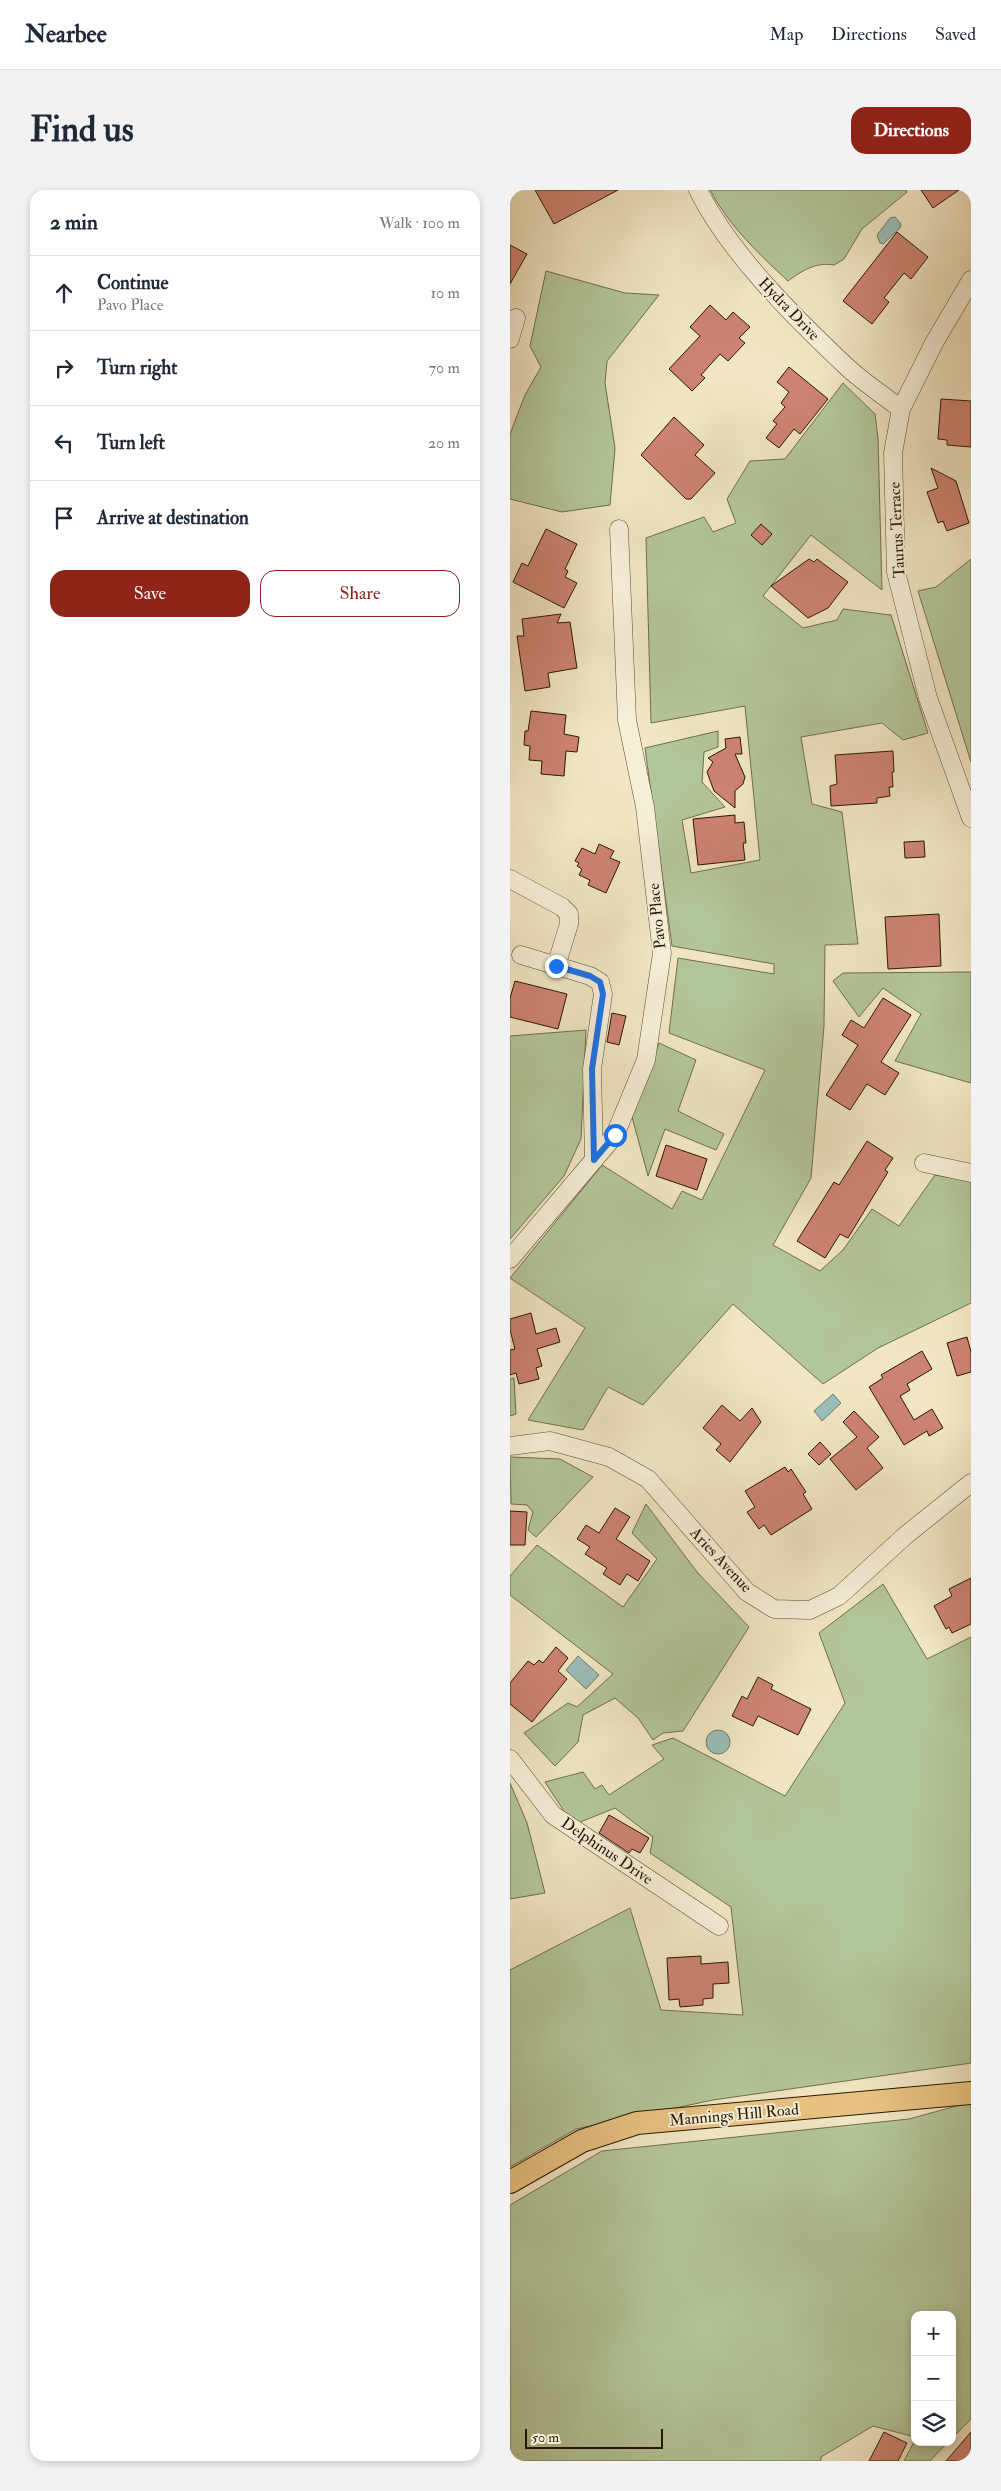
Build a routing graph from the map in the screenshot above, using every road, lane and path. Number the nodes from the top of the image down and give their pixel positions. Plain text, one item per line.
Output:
1 (698, 190) edge
2 (971, 280) edge
3 (516, 318) dead end
4 (510, 339) edge
5 (901, 409) junction
6 (619, 529) dead end
7 (971, 818) edge
8 (510, 879) edge
9 (521, 955) dead end
10 (556, 966) junction
11 (594, 1160) junction
12 (924, 1163) dead end
13 (971, 1173) edge
14 (510, 1259) edge
15 (510, 1446) edge
16 (971, 1483) edge
17 (510, 1759) edge
18 (719, 1926) dead end
19 (971, 2093) edge
20 (510, 2182) edge

1 - 5 street, Hydra Drive
2 - 5 street, Taurus Terrace
3 - 4 street
5 - 7 street, Taurus Terrace
6 - 11 street, Pavo Place
8 - 10 street
9 - 10 street
10 - 11 street
11 - 14 street, Pavo Place
12 - 13 street
15 - 16 street, Aries Avenue
17 - 18 street, Delphinus Drive
19 - 20 main road, Mannings Hill Road

